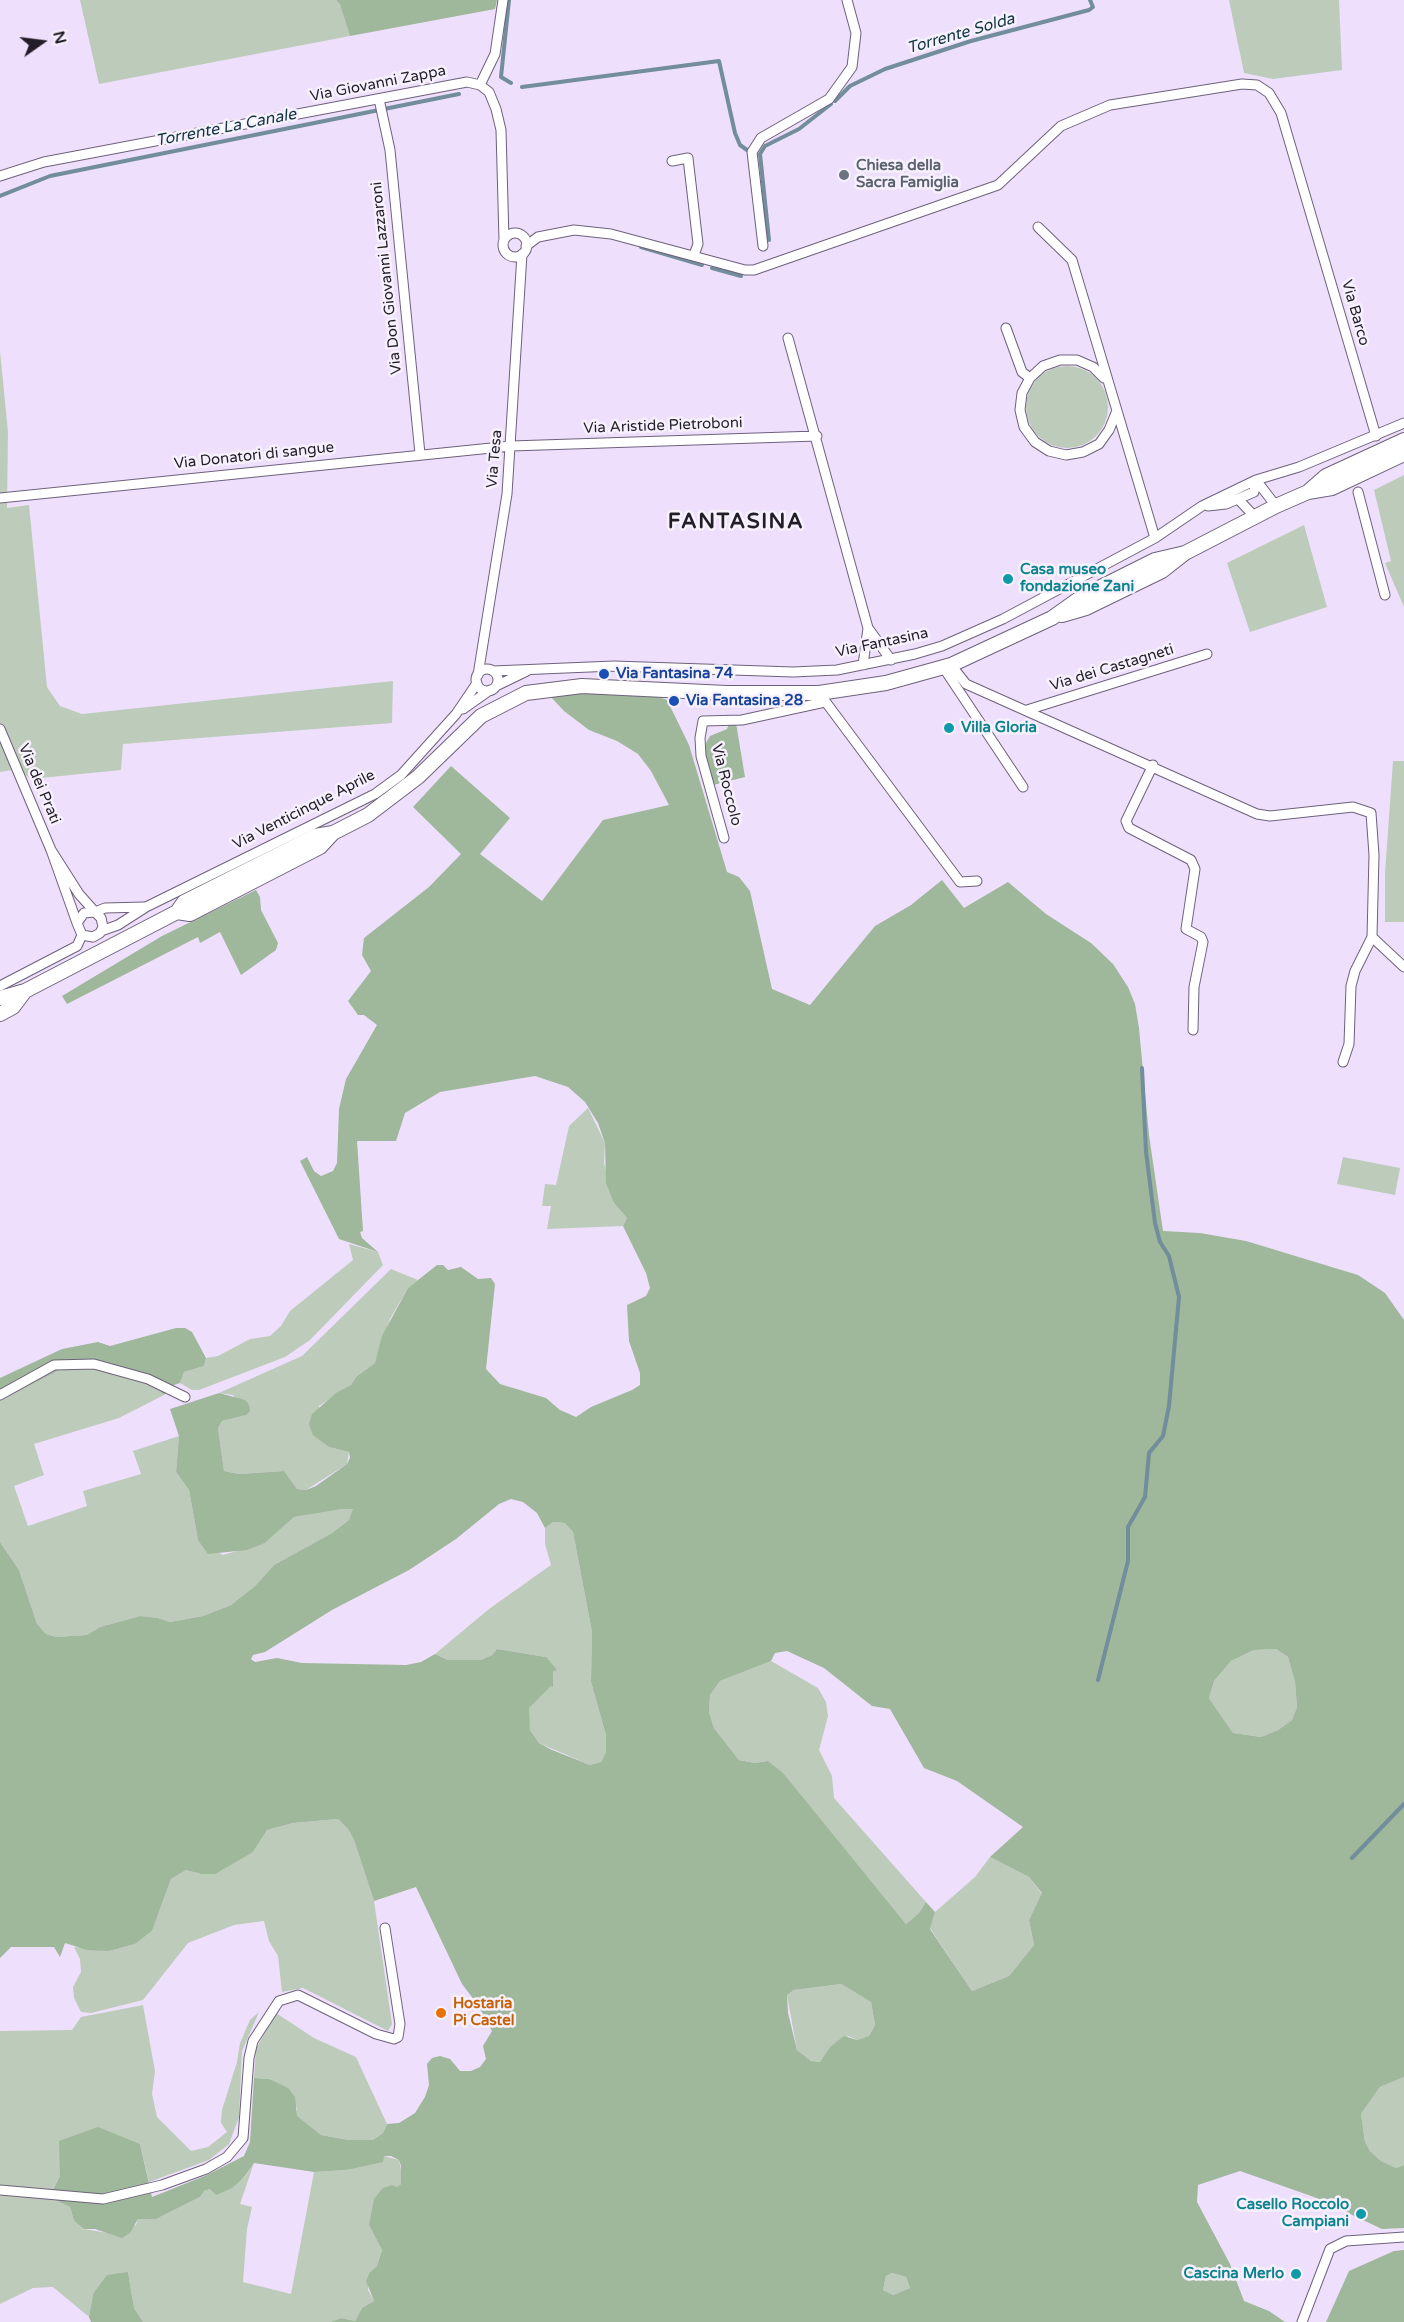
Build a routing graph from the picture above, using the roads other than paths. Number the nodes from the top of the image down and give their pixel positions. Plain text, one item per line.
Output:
1 (503, 0) edge
2 (847, 0) edge
3 (480, 85) junction
4 (379, 100) junction
5 (672, 161) dead end
6 (0, 176) edge
7 (505, 219) junction
8 (1038, 227) dead end
9 (518, 234) junction
10 (538, 237) junction
11 (504, 240) junction
12 (763, 246) dead end
13 (524, 250) junction
14 (694, 255) junction
15 (510, 256) junction
16 (520, 280) junction
17 (1006, 328) dead end
18 (788, 338) dead end
19 (1030, 378) junction
20 (1106, 379) junction
21 (1116, 413) junction
22 (1404, 423) edge
23 (817, 436) junction
24 (1376, 436) junction
25 (1404, 440) edge
26 (511, 446) junction
27 (420, 454) junction
28 (1404, 454) edge
29 (1256, 480) junction
30 (1308, 492) junction
31 (1358, 492) dead end
32 (0, 498) edge
33 (1239, 500) junction
34 (1202, 506) junction
35 (1276, 507) junction
36 (1255, 517) junction
37 (1155, 538) junction
38 (1385, 595) dead end
39 (868, 628) junction
40 (485, 638) junction
41 (1207, 654) dead end
42 (891, 660) junction
43 (864, 665) junction
44 (947, 666) junction
45 (532, 668) junction
46 (491, 670) junction
47 (477, 679) junction
48 (493, 688) junction
49 (822, 698) junction
50 (1027, 710) junction
51 (456, 714) junction
52 (0, 729) edge
53 (1153, 765) junction
54 (1023, 787) dead end
55 (724, 838) dead end
56 (51, 850) junction
57 (977, 881) dead end
58 (146, 907) junction
59 (95, 912) junction
60 (77, 923) junction
61 (100, 932) junction
62 (84, 936) junction
63 (1372, 937) junction
64 (110, 946) junction
65 (92, 956) junction
66 (1404, 968) edge
67 (0, 986) edge
68 (25, 991) junction
69 (0, 998) edge
70 (0, 1014) edge
71 (1193, 1030) dead end
72 (1343, 1062) dead end
73 (0, 1395) edge
74 (185, 1397) dead end
75 (385, 1928) dead end
76 (0, 2190) edge
77 (1404, 2237) edge
78 (1302, 2322) edge

1 - 3 street
2 - 12 street
3 - 4 street, Via Giovanni Zappa
3 - 7 street
4 - 6 street, Via Giovanni Zappa
4 - 27 street, Via Don Giovanni Lazzaroni
5 - 14 street
7 - 9 street
7 - 11 street
8 - 20 street
9 - 10 street
9 - 11 street
9 - 13 street
10 - 13 street
10 - 14 street
11 - 15 street
13 - 15 street
13 - 16 street, Via Tesa
14 - 24 street, Via Barco
15 - 16 street, Via Tesa
16 - 26 street, Via Tesa
17 - 19 street
18 - 23 street
19 - 20 street
19 - 21 street
20 - 21 street
21 - 37 street
22 - 24 street
23 - 26 street, Via Aristide Pietroboni
23 - 39 street
24 - 29 street
25 - 30 street
26 - 27 street, Via Donatori di sangue
26 - 40 street, Via Tesa
27 - 32 street, Via Donatori di sangue
28 - 30 street
29 - 33 street
29 - 34 street, Via Fantasina
29 - 35 street
30 - 35 street
31 - 38 street
33 - 34 street, Via Fantasina
33 - 36 street
34 - 37 street, Via Fantasina
35 - 36 street
36 - 44 street
37 - 42 street, Via Fantasina
39 - 42 street
39 - 43 street
40 - 46 street, Via Tesa
40 - 47 street, Via Tesa
41 - 50 street, Via dei Castagneti
42 - 43 street, Via Fantasina
43 - 45 street, Via Fantasina
44 - 49 street
44 - 50 street
44 - 54 street
45 - 46 street, Via Fantasina
45 - 48 street, Via Fantasina
46 - 47 street
46 - 48 street, Via Tesa
47 - 48 street
47 - 51 street, Via Venticinque Aprile
48 - 51 street, Via Venticinque Aprile
49 - 55 street, Via Roccolo
49 - 57 street
49 - 64 street, Via Venticinque Aprile
50 - 53 street
51 - 58 street, Via Venticinque Aprile
52 - 56 street, Via dei Prati
53 - 63 street
53 - 71 street
56 - 59 street, Via dei Prati
56 - 60 street, Via dei Prati
58 - 59 street, Via Venticinque Aprile
58 - 61 street, Via Venticinque Aprile
59 - 60 street
59 - 61 street, Via dei Prati
60 - 62 street, Via dei Prati
61 - 62 street
61 - 64 street, Via dei Prati
62 - 65 street, Via dei Prati
62 - 67 street
63 - 66 street
63 - 72 street
64 - 65 street, Via Venticinque Aprile
65 - 68 street, Via Venticinque Aprile
68 - 69 street, Via Venticinque Aprile
68 - 70 street, Via Venticinque Aprile
73 - 74 street
75 - 76 street
77 - 78 street

